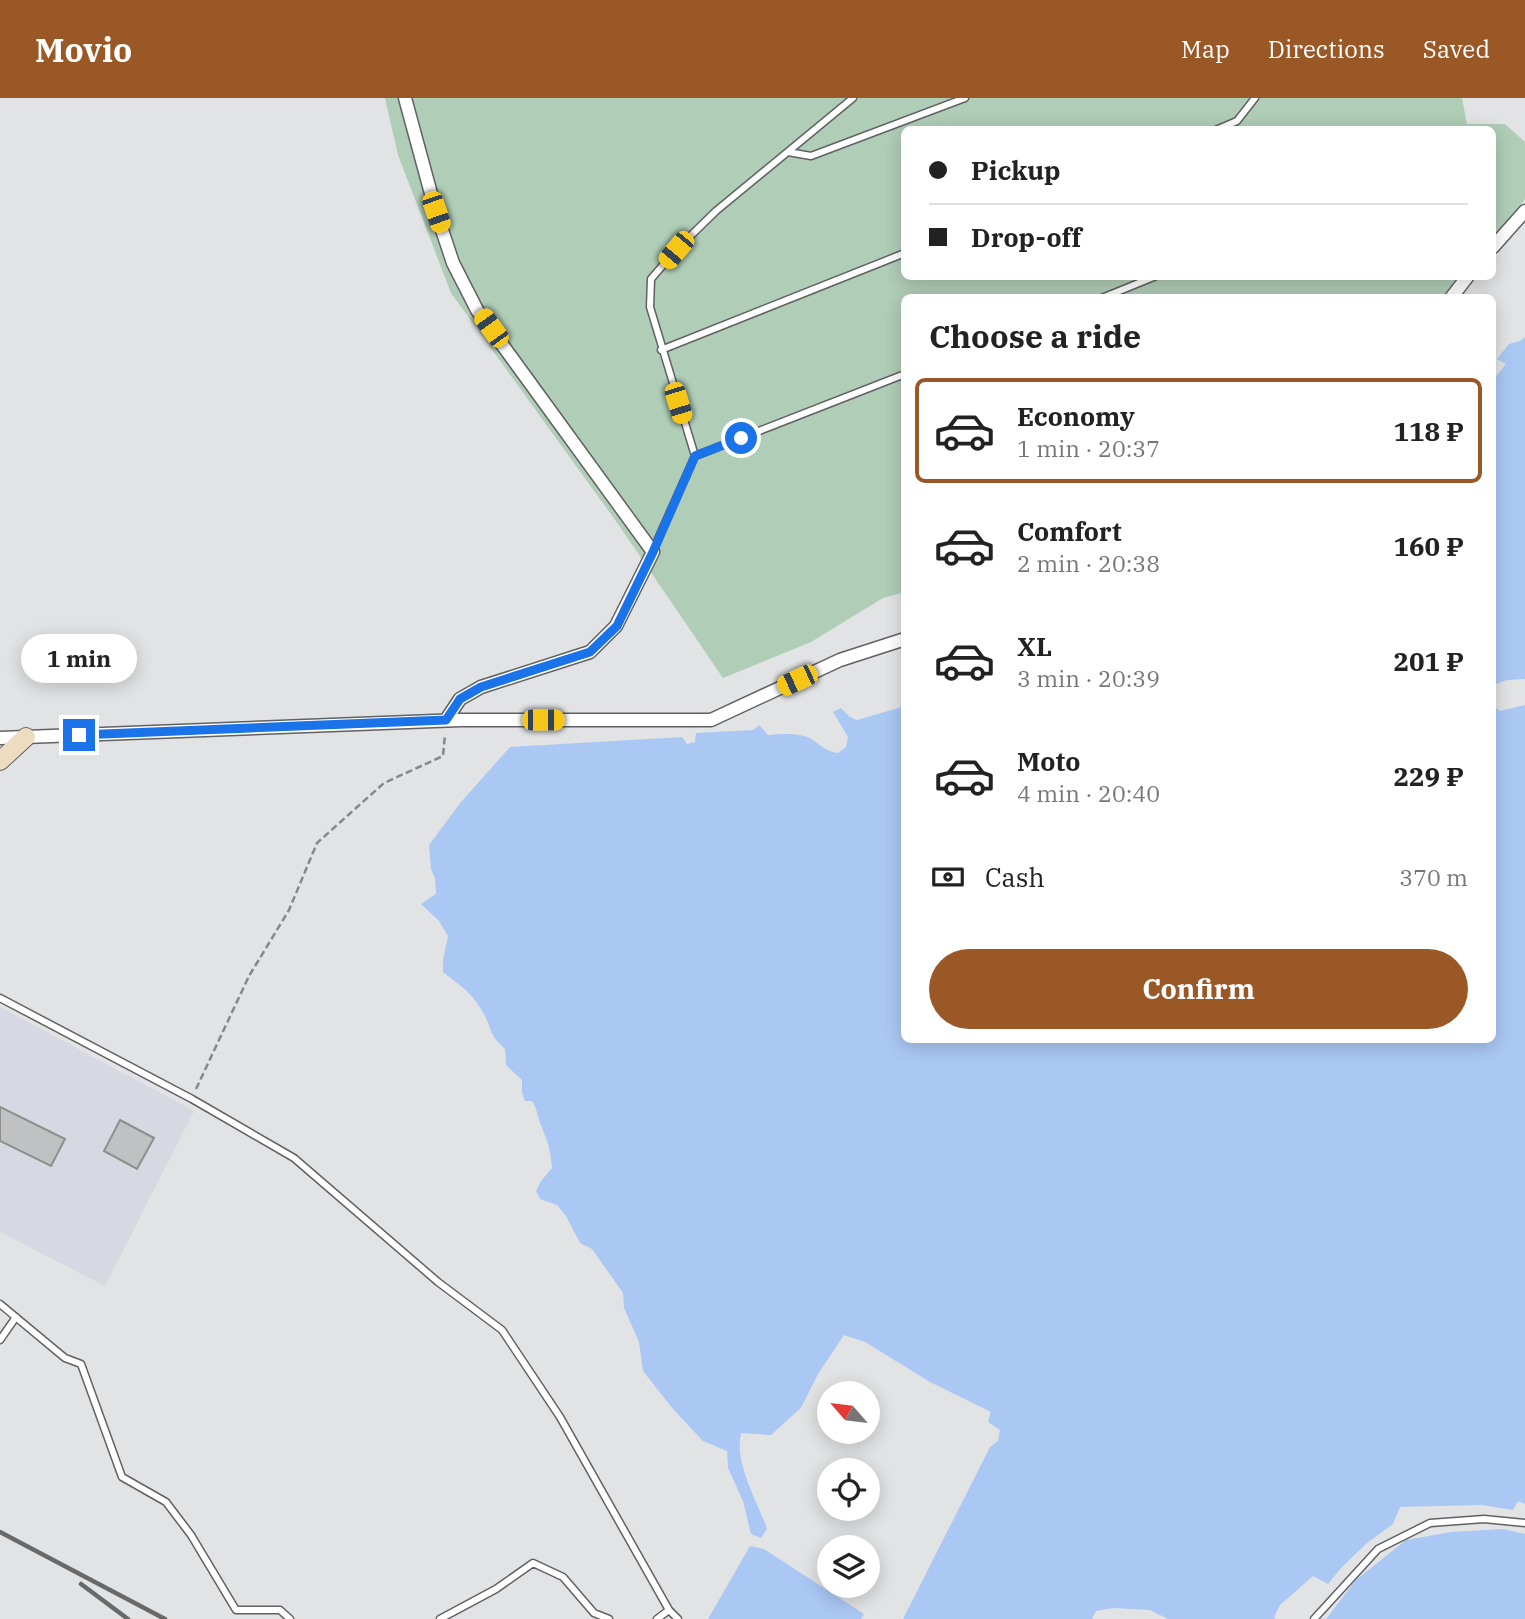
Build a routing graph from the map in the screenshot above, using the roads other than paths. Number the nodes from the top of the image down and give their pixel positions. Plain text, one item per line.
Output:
1 (853, 98) edge
2 (965, 98) edge
3 (1255, 98) edge
4 (407, 99) edge
5 (1225, 126) edge
6 (788, 152) junction
7 (1525, 211) edge
8 (1496, 244) edge
9 (901, 255) edge
10 (1146, 280) edge
11 (1465, 280) edge
12 (1112, 294) edge
13 (1454, 294) edge
14 (661, 349) junction
15 (901, 376) edge
16 (695, 456) junction
17 (653, 552) junction
18 (901, 640) edge
19 (446, 720) junction
20 (26, 737) junction
21 (0, 738) edge
22 (0, 761) edge
23 (0, 998) edge
24 (0, 1304) edge
25 (16, 1317) junction
26 (0, 1340) edge
27 (1525, 1523) edge
28 (669, 1610) junction
29 (290, 1619) edge
30 (440, 1619) edge
31 (609, 1619) edge
32 (657, 1619) edge
33 (678, 1619) edge
34 (1314, 1619) edge

1 - 6 lane
2 - 6 lane
3 - 5 lane
4 - 17 street
6 - 14 lane
7 - 8 street
9 - 14 lane
10 - 12 lane
11 - 13 street
14 - 16 lane
15 - 16 lane
16 - 17 lane
17 - 19 street
18 - 19 street
19 - 20 street
20 - 21 street
20 - 22 street
23 - 28 lane
24 - 25 lane
25 - 26 lane
25 - 29 lane
27 - 34 lane
28 - 32 lane
28 - 33 lane
30 - 31 lane

